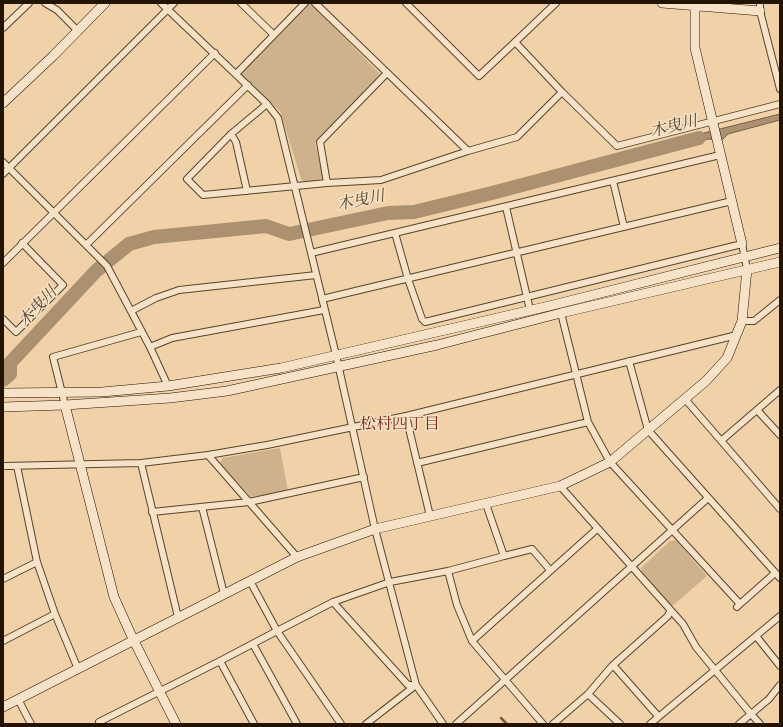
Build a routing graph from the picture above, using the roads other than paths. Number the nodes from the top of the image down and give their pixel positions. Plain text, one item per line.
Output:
1 (28, 3) edge
2 (45, 3) edge
3 (104, 3) edge
4 (161, 3) edge
5 (174, 3) edge
6 (241, 3) edge
7 (305, 3) edge
8 (315, 3) edge
9 (406, 3) edge
10 (556, 3) edge
11 (662, 3) edge
12 (695, 4) edge
13 (760, 7) edge
14 (167, 9) junction
15 (3, 28) edge
16 (77, 30) junction
17 (274, 35) junction
18 (515, 42) junction
19 (214, 54) junction
20 (236, 74) junction
21 (387, 74) junction
22 (248, 85) junction
23 (780, 89) edge
24 (562, 92) junction
25 (3, 103) edge
26 (267, 104) junction
27 (780, 104) edge
28 (713, 124) junction
29 (231, 134) junction
30 (468, 151) junction
31 (720, 155) junction
32 (3, 162) edge
33 (9, 168) junction
34 (3, 174) edge
35 (613, 181) junction
36 (328, 183) junction
37 (296, 187) junction
38 (247, 191) junction
39 (732, 201) junction
40 (506, 207) junction
41 (54, 211) junction
42 (624, 227) junction
43 (396, 233) junction
44 (22, 243) junction
45 (87, 244) junction
46 (742, 244) junction
47 (780, 248) edge
48 (311, 253) junction
49 (517, 253) junction
50 (745, 257) junction
51 (3, 262) edge
52 (780, 262) edge
53 (747, 269) junction
54 (316, 275) junction
55 (408, 279) junction
56 (527, 297) junction
57 (322, 299) junction
58 (780, 300) edge
59 (324, 310) junction
60 (530, 310) junction
61 (131, 312) junction
62 (561, 313) junction
63 (3, 319) edge
64 (422, 319) junction
65 (742, 321) junction
66 (141, 332) junction
67 (426, 334) junction
68 (737, 335) junction
69 (150, 347) junction
70 (336, 355) junction
71 (629, 361) junction
72 (338, 367) junction
73 (576, 374) junction
74 (168, 386) junction
75 (780, 390) edge
76 (4, 393) edge
77 (62, 393) junction
78 (685, 399) junction
79 (64, 405) junction
80 (3, 407) edge
81 (757, 410) junction
82 (406, 416) junction
83 (588, 422) junction
84 (353, 428) junction
85 (648, 430) junction
86 (780, 436) edge
87 (722, 440) junction
88 (208, 455) junction
89 (610, 462) junction
90 (141, 463) junction
91 (417, 464) junction
92 (3, 466) edge
93 (17, 466) junction
94 (80, 466) junction
95 (364, 477) junction
96 (560, 486) junction
97 (708, 498) junction
98 (249, 502) junction
99 (486, 504) junction
100 (202, 507) junction
101 (780, 509) edge
102 (152, 512) junction
103 (430, 516) junction
104 (375, 529) junction
105 (597, 529) junction
106 (672, 530) junction
107 (504, 556) junction
108 (296, 557) junction
109 (37, 562) junction
110 (631, 567) junction
111 (550, 570) junction
112 (448, 571) junction
113 (775, 573) junction
114 (3, 578) edge
115 (780, 578) edge
116 (250, 581) junction
117 (390, 582) junction
118 (224, 594) junction
119 (333, 602) junction
120 (670, 611) junction
121 (55, 614) junction
122 (780, 616) edge
123 (178, 617) junction
124 (277, 631) junction
125 (756, 636) junction
126 (133, 639) junction
127 (472, 640) junction
128 (3, 641) edge
129 (253, 644) junction
130 (220, 661) junction
131 (613, 665) junction
132 (780, 666) edge
133 (78, 669) junction
134 (714, 669) junction
135 (506, 680) junction
136 (416, 685) junction
137 (780, 685) edge
138 (159, 691) junction
139 (588, 694) junction
140 (18, 699) junction
141 (3, 707) edge
142 (751, 714) junction
143 (658, 716) junction
144 (31, 724) edge
145 (98, 724) edge
146 (176, 724) edge
147 (254, 724) edge
148 (297, 724) edge
149 (341, 724) edge
150 (366, 724) edge
151 (443, 724) edge
152 (456, 724) edge
153 (543, 724) edge
154 (553, 724) edge
155 (620, 724) edge
156 (650, 724) edge
157 (739, 724) edge
158 (760, 724) edge

1 - 15 street
2 - 16 street
3 - 16 street
4 - 14 street
5 - 14 street
6 - 17 street
7 - 17 street
8 - 21 street
9 - 18 street
10 - 18 street
11 - 12 street
12 - 13 street
12 - 28 street
13 - 23 street
14 - 19 street
14 - 33 street
16 - 25 street
17 - 20 street
18 - 24 street
19 - 20 street
19 - 41 street
20 - 22 street
21 - 30 street
21 - 36 street
22 - 26 street
22 - 45 street
24 - 28 street
24 - 30 street
26 - 29 street
26 - 37 street
27 - 28 street
28 - 31 street
29 - 38 street
29 - 38 street
30 - 36 street
31 - 35 street
31 - 39 street
32 - 33 street
33 - 34 street
33 - 41 street
35 - 40 street
35 - 42 street
36 - 37 street
37 - 38 street
37 - 48 street
39 - 42 street
39 - 46 street
40 - 43 street
40 - 49 street
41 - 44 street
41 - 45 street
42 - 49 street
43 - 48 street
43 - 55 street
44 - 51 street
44 - 63 street
45 - 61 street
46 - 50 street
46 - 56 street
47 - 50 street
48 - 54 street
49 - 55 street
49 - 56 street
50 - 53 street
50 - 60 street
52 - 53 street
53 - 62 street
53 - 65 street
54 - 57 street
54 - 61 street
55 - 57 street
55 - 64 street
56 - 60 street
56 - 64 street
57 - 59 street
58 - 65 street
59 - 69 street
59 - 70 street
60 - 67 street
61 - 66 street
62 - 72 street
62 - 73 street
64 - 67 street
65 - 68 street
66 - 69 street
66 - 77 street
67 - 70 street
68 - 71 street
68 - 78 street
69 - 74 street
70 - 72 street
70 - 74 street
71 - 73 street
71 - 85 street
72 - 79 street
72 - 84 street
73 - 82 street
73 - 83 street
74 - 77 street
75 - 81 street
76 - 77 street
77 - 79 street
78 - 85 street
78 - 87 street
79 - 80 street
79 - 94 street
81 - 86 street
81 - 87 street
82 - 84 street
82 - 91 street
83 - 89 street
83 - 91 street
84 - 88 street
84 - 95 street
85 - 89 street
85 - 97 street
87 - 101 street
88 - 90 street
88 - 98 street
89 - 96 street
89 - 106 street
90 - 94 street
90 - 102 street
91 - 103 street
92 - 93 street
93 - 94 street
93 - 109 street
94 - 126 street
95 - 98 street
95 - 104 street
96 - 99 street
96 - 105 street
97 - 106 street
97 - 113 street
98 - 100 street
98 - 108 street
99 - 103 street
99 - 107 street
100 - 102 street
100 - 118 street
102 - 123 street
103 - 104 street
104 - 108 street
104 - 117 street
105 - 110 street
105 - 111 street
106 - 110 street
106 - 113 street
107 - 111 street
107 - 112 street
108 - 116 street
109 - 114 street
109 - 121 street
110 - 120 street
110 - 135 street
111 - 127 street
112 - 117 street
112 - 127 street
113 - 115 street
116 - 118 street
116 - 124 street
117 - 119 street
117 - 136 street
118 - 123 street
119 - 124 street
119 - 136 street
120 - 131 street
120 - 134 street
121 - 128 street
121 - 133 street
122 - 125 street
123 - 126 street
124 - 129 street
124 - 149 street
125 - 132 street
125 - 134 street
126 - 133 street
126 - 138 street
127 - 135 street
129 - 130 street
129 - 148 street
130 - 138 street
130 - 147 street
131 - 139 street
131 - 143 street
133 - 140 street
134 - 142 street
134 - 143 street
135 - 152 street
135 - 153 street
136 - 150 street
136 - 151 street
137 - 142 street
138 - 145 street
138 - 146 street
139 - 154 street
139 - 155 street
140 - 141 street
140 - 144 street
142 - 157 street
142 - 158 street
143 - 156 street

